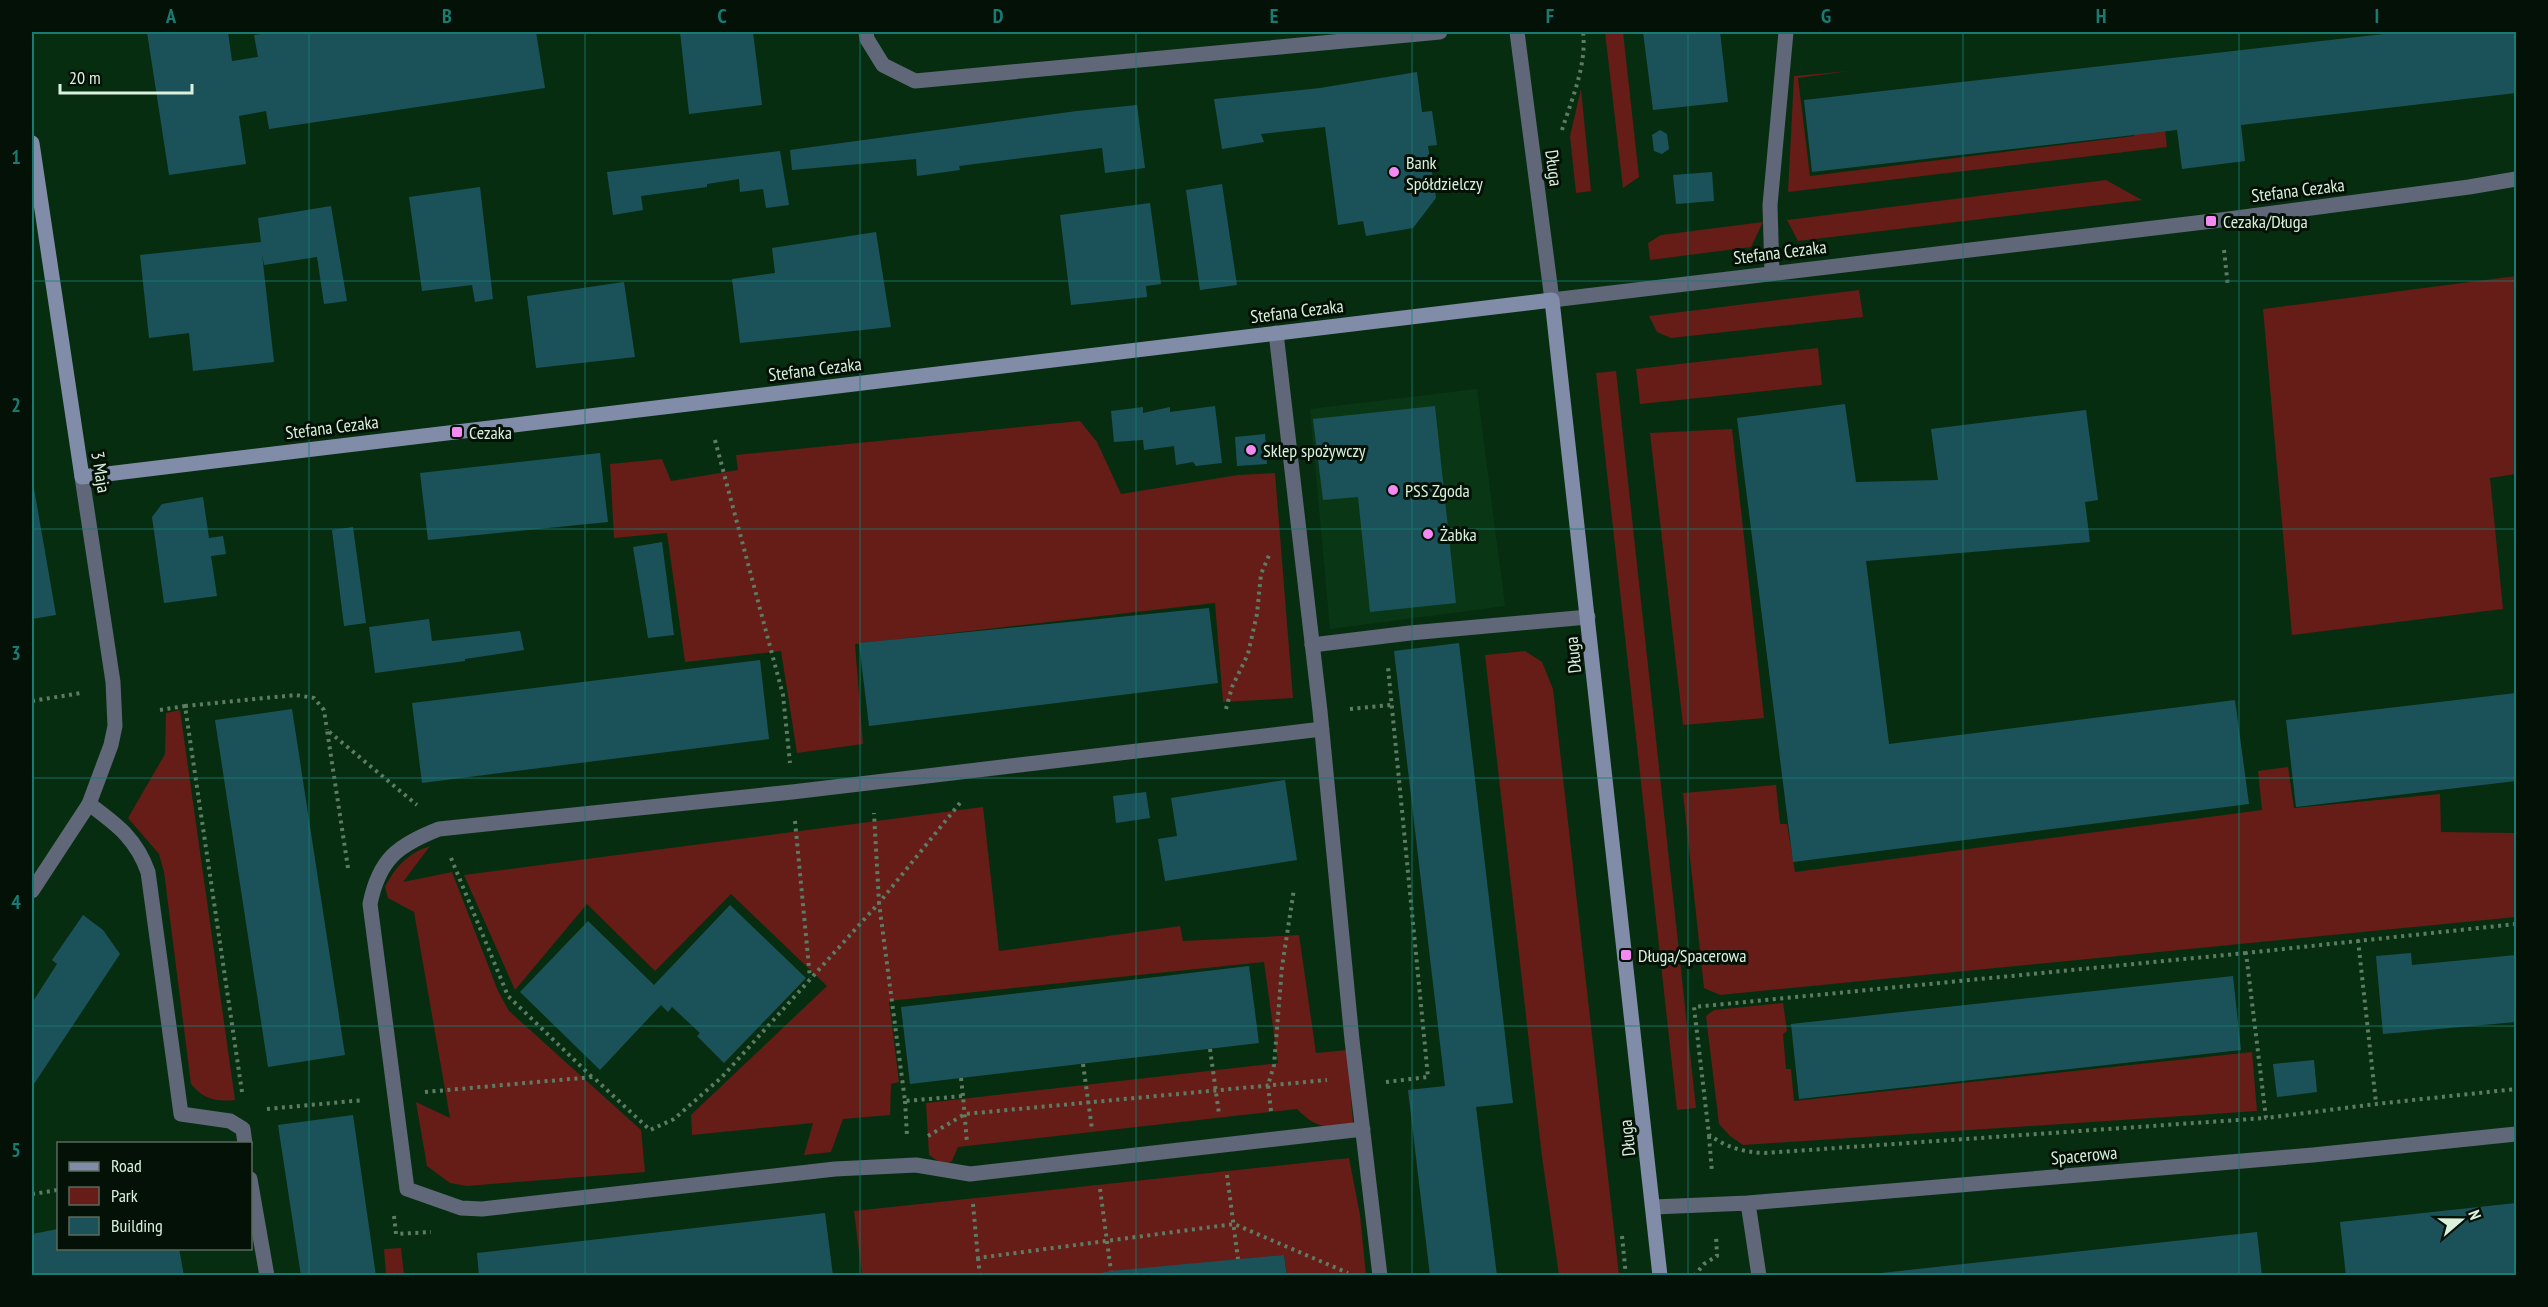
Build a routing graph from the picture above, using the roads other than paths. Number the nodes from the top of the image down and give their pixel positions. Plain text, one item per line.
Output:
1 (866, 32) edge
2 (1440, 32) edge
3 (1517, 32) edge
4 (1786, 32) edge
5 (32, 142) edge
6 (2517, 179) edge
7 (1772, 273) junction
8 (1552, 300) junction
9 (1276, 333) junction
10 (82, 477) junction
11 (1588, 617) junction
12 (1312, 645) junction
13 (1322, 729) junction
14 (89, 804) junction
15 (32, 891) edge
16 (1363, 1129) junction
17 (2517, 1134) edge
18 (245, 1142) edge
19 (252, 1190) edge
20 (1748, 1203) junction
21 (1654, 1207) junction
22 (267, 1275) edge
23 (1380, 1275) edge
24 (1660, 1275) edge
25 (1759, 1275) edge

1 - 2 street
3 - 8 street, Długa
4 - 7 street
5 - 10 main road, 3 Maja
6 - 7 street, Stefana Cezaka
7 - 8 street, Stefana Cezaka
8 - 9 main road, Stefana Cezaka
8 - 11 main road, Długa
9 - 10 main road, Stefana Cezaka
9 - 12 street
10 - 14 street, 3 Maja
11 - 12 street
11 - 21 main road, Długa
12 - 13 street
13 - 16 street
13 - 16 street
14 - 15 street, 3 Maja
14 - 18 street
16 - 23 street
17 - 20 street, Spacerowa
19 - 22 street
20 - 21 street, Spacerowa
20 - 25 street
21 - 24 main road, Długa

